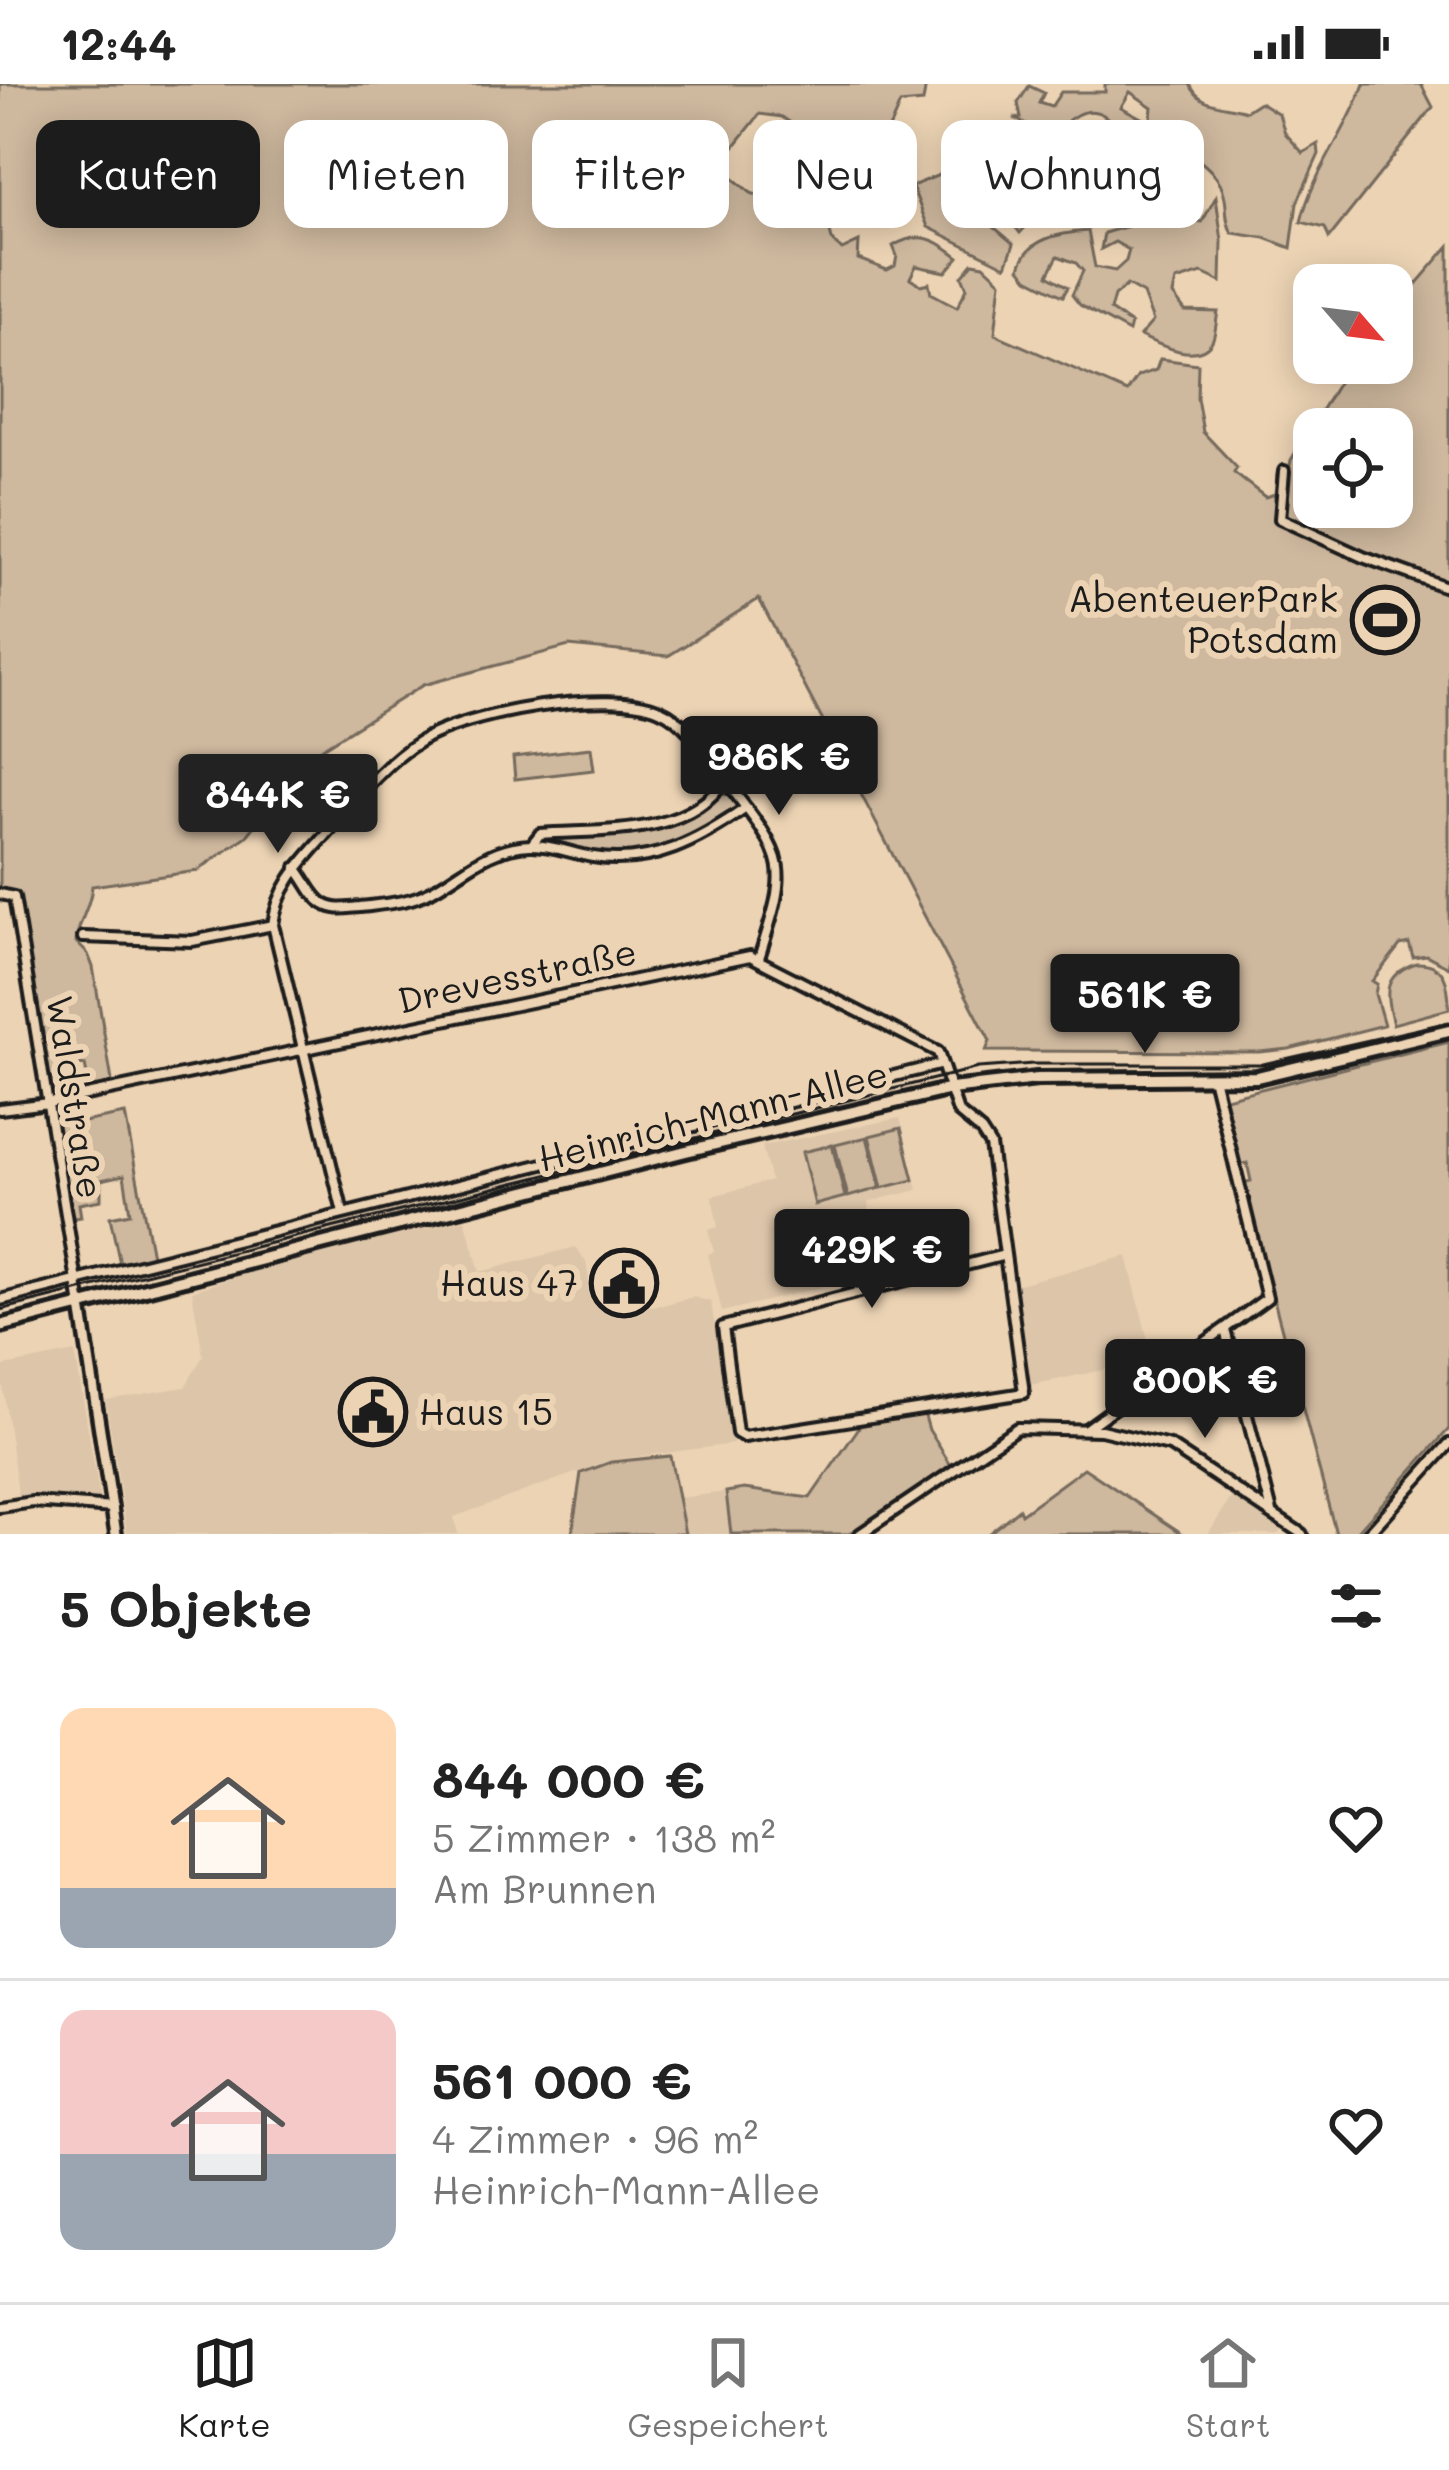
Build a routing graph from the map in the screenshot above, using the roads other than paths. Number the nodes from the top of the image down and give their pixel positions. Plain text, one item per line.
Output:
1 (1284, 470) dead end
2 (1449, 588) edge
3 (725, 780) junction
4 (746, 808) junction
5 (532, 844) junction
6 (296, 868) junction
7 (0, 894) edge
8 (273, 926) junction
9 (83, 937) dead end
10 (758, 958) junction
11 (1449, 1031) edge
12 (303, 1048) junction
13 (942, 1064) junction
14 (1214, 1081) junction
15 (951, 1089) junction
16 (49, 1103) junction
17 (0, 1109) edge
18 (343, 1213) junction
19 (1005, 1256) junction
20 (77, 1279) junction
21 (0, 1300) edge
22 (82, 1306) junction
23 (0, 1326) edge
24 (1225, 1330) junction
25 (1087, 1428) junction
26 (1449, 1444) edge
27 (0, 1507) edge
28 (113, 1508) junction
29 (1272, 1513) junction
30 (116, 1534) edge
31 (860, 1534) edge
32 (1302, 1534) edge
33 (1368, 1534) edge

1 - 2 street
3 - 4 street
3 - 5 street
3 - 6 street
4 - 5 street
4 - 10 street
5 - 6 street
6 - 8 street
7 - 16 street, Waldstraße
8 - 9 street
8 - 12 street
10 - 12 street, Drevesstraße
10 - 13 street
11 - 14 main road, Heinrich-Mann-Allee
12 - 16 street, Drevesstraße
12 - 18 street
13 - 15 street
13 - 18 street, Heinrich-Mann-Allee
14 - 15 main road, Heinrich-Mann-Allee
14 - 24 street
15 - 19 street
15 - 22 main road, Heinrich-Mann-Allee
16 - 17 street, Drevesstraße
16 - 20 street, Waldstraße
18 - 20 street, Heinrich-Mann-Allee
19 - 19 street
20 - 21 street, Heinrich-Mann-Allee
20 - 22 street, Waldstraße
22 - 23 main road, Heinrich-Mann-Allee
22 - 28 street
24 - 25 street
24 - 29 street
25 - 29 street
25 - 31 street
26 - 33 street
27 - 28 street
28 - 30 street
29 - 32 street

